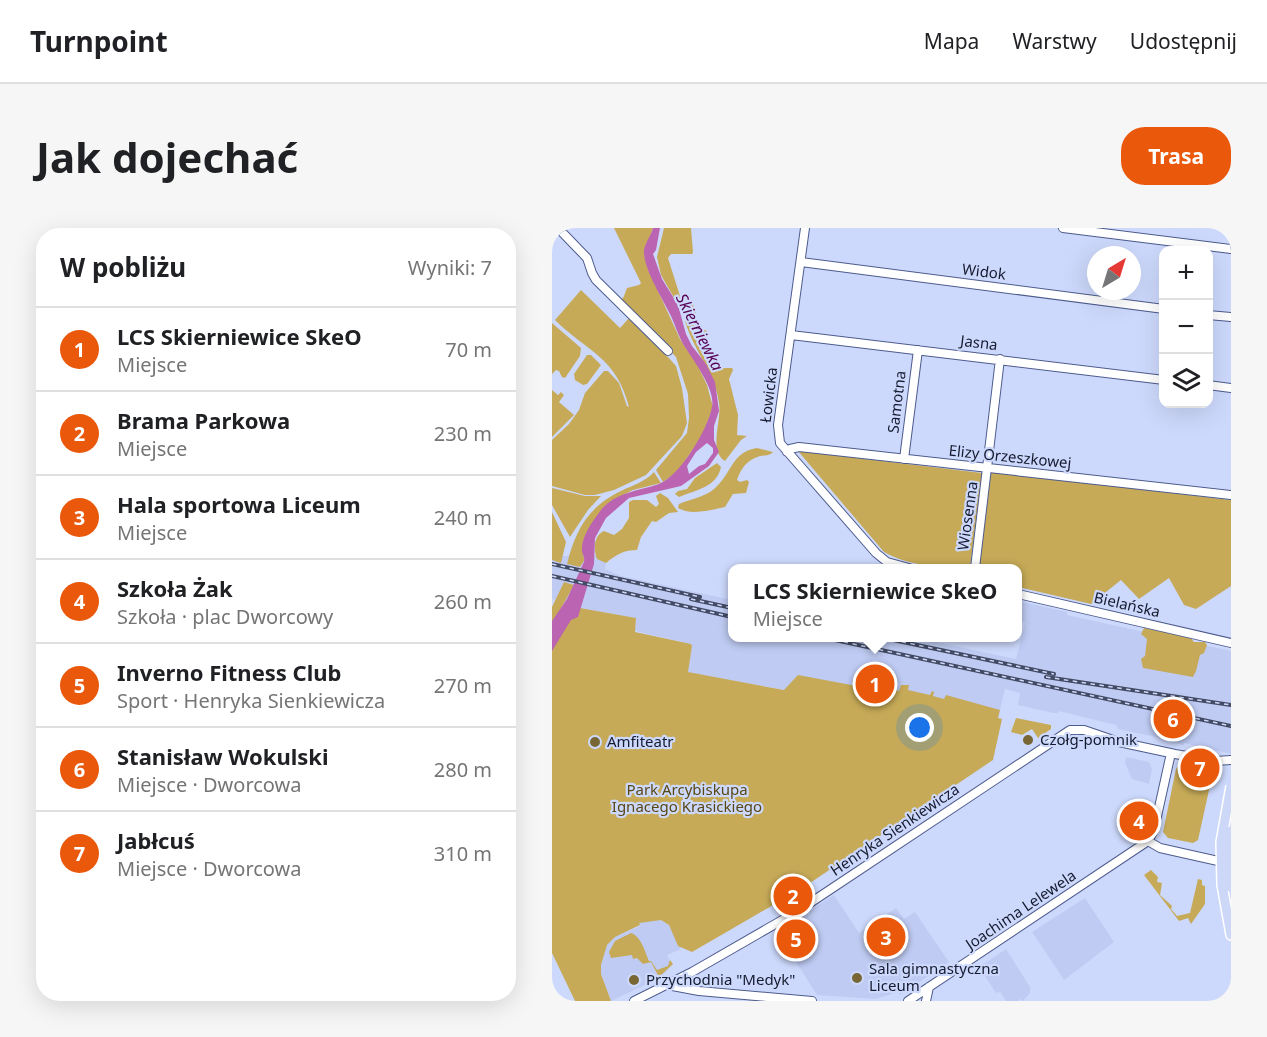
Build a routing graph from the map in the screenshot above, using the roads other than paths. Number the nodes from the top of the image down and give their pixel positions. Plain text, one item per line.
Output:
1 (558, 228) edge
2 (805, 228) edge
3 (1063, 228) edge
4 (1231, 249) edge
5 (801, 262) junction
6 (1159, 308) edge
7 (1213, 315) edge
8 (1231, 317) edge
9 (791, 334) junction
10 (918, 350) junction
11 (668, 351) dead end
12 (1000, 359) junction
13 (1159, 379) edge
14 (1213, 386) edge
15 (1231, 388) edge
16 (787, 452) junction
17 (904, 459) junction
18 (988, 469) junction
19 (1231, 495) edge
20 (894, 564) edge
21 (976, 564) edge
22 (1022, 595) edge
23 (1231, 643) edge
24 (1171, 753) junction
25 (1231, 760) edge
26 (1231, 786) edge
27 (1231, 831) edge
28 (1148, 841) junction
29 (1231, 864) edge
30 (1226, 886) edge
31 (1231, 892) edge
32 (1231, 935) edge
33 (667, 985) junction
34 (929, 987) junction
35 (760, 998) edge
36 (634, 1001) edge
37 (812, 1001) edge
38 (908, 1001) edge
39 (926, 1001) edge

1 - 11 street
2 - 5 street, Łowicka
3 - 4 street
5 - 6 street, Widok
5 - 9 street, Łowicka
7 - 8 street
9 - 10 street, Jasna
9 - 16 street, Łowicka
10 - 12 street, Jasna
10 - 17 street, Samotna
12 - 13 street, Jasna
12 - 18 street, Wiosenna
14 - 15 street
16 - 17 street, Elizy Orzeszkowej
16 - 20 street, Łowicka
17 - 18 street, Elizy Orzeszkowej
18 - 19 street, Elizy Orzeszkowej
18 - 21 street, Wiosenna
22 - 23 street, Bielańska
24 - 25 street
24 - 28 street
24 - 33 street, Henryka Sienkiewicza
26 - 30 main road, bridge
27 - 30 main road, bridge
28 - 29 street
28 - 34 street, Joachima Lelewela
30 - 31 main road
30 - 32 main road
33 - 35 street
33 - 36 street, Henryka Sienkiewicza
34 - 38 street, Joachima Lelewela
34 - 39 street
35 - 37 street

